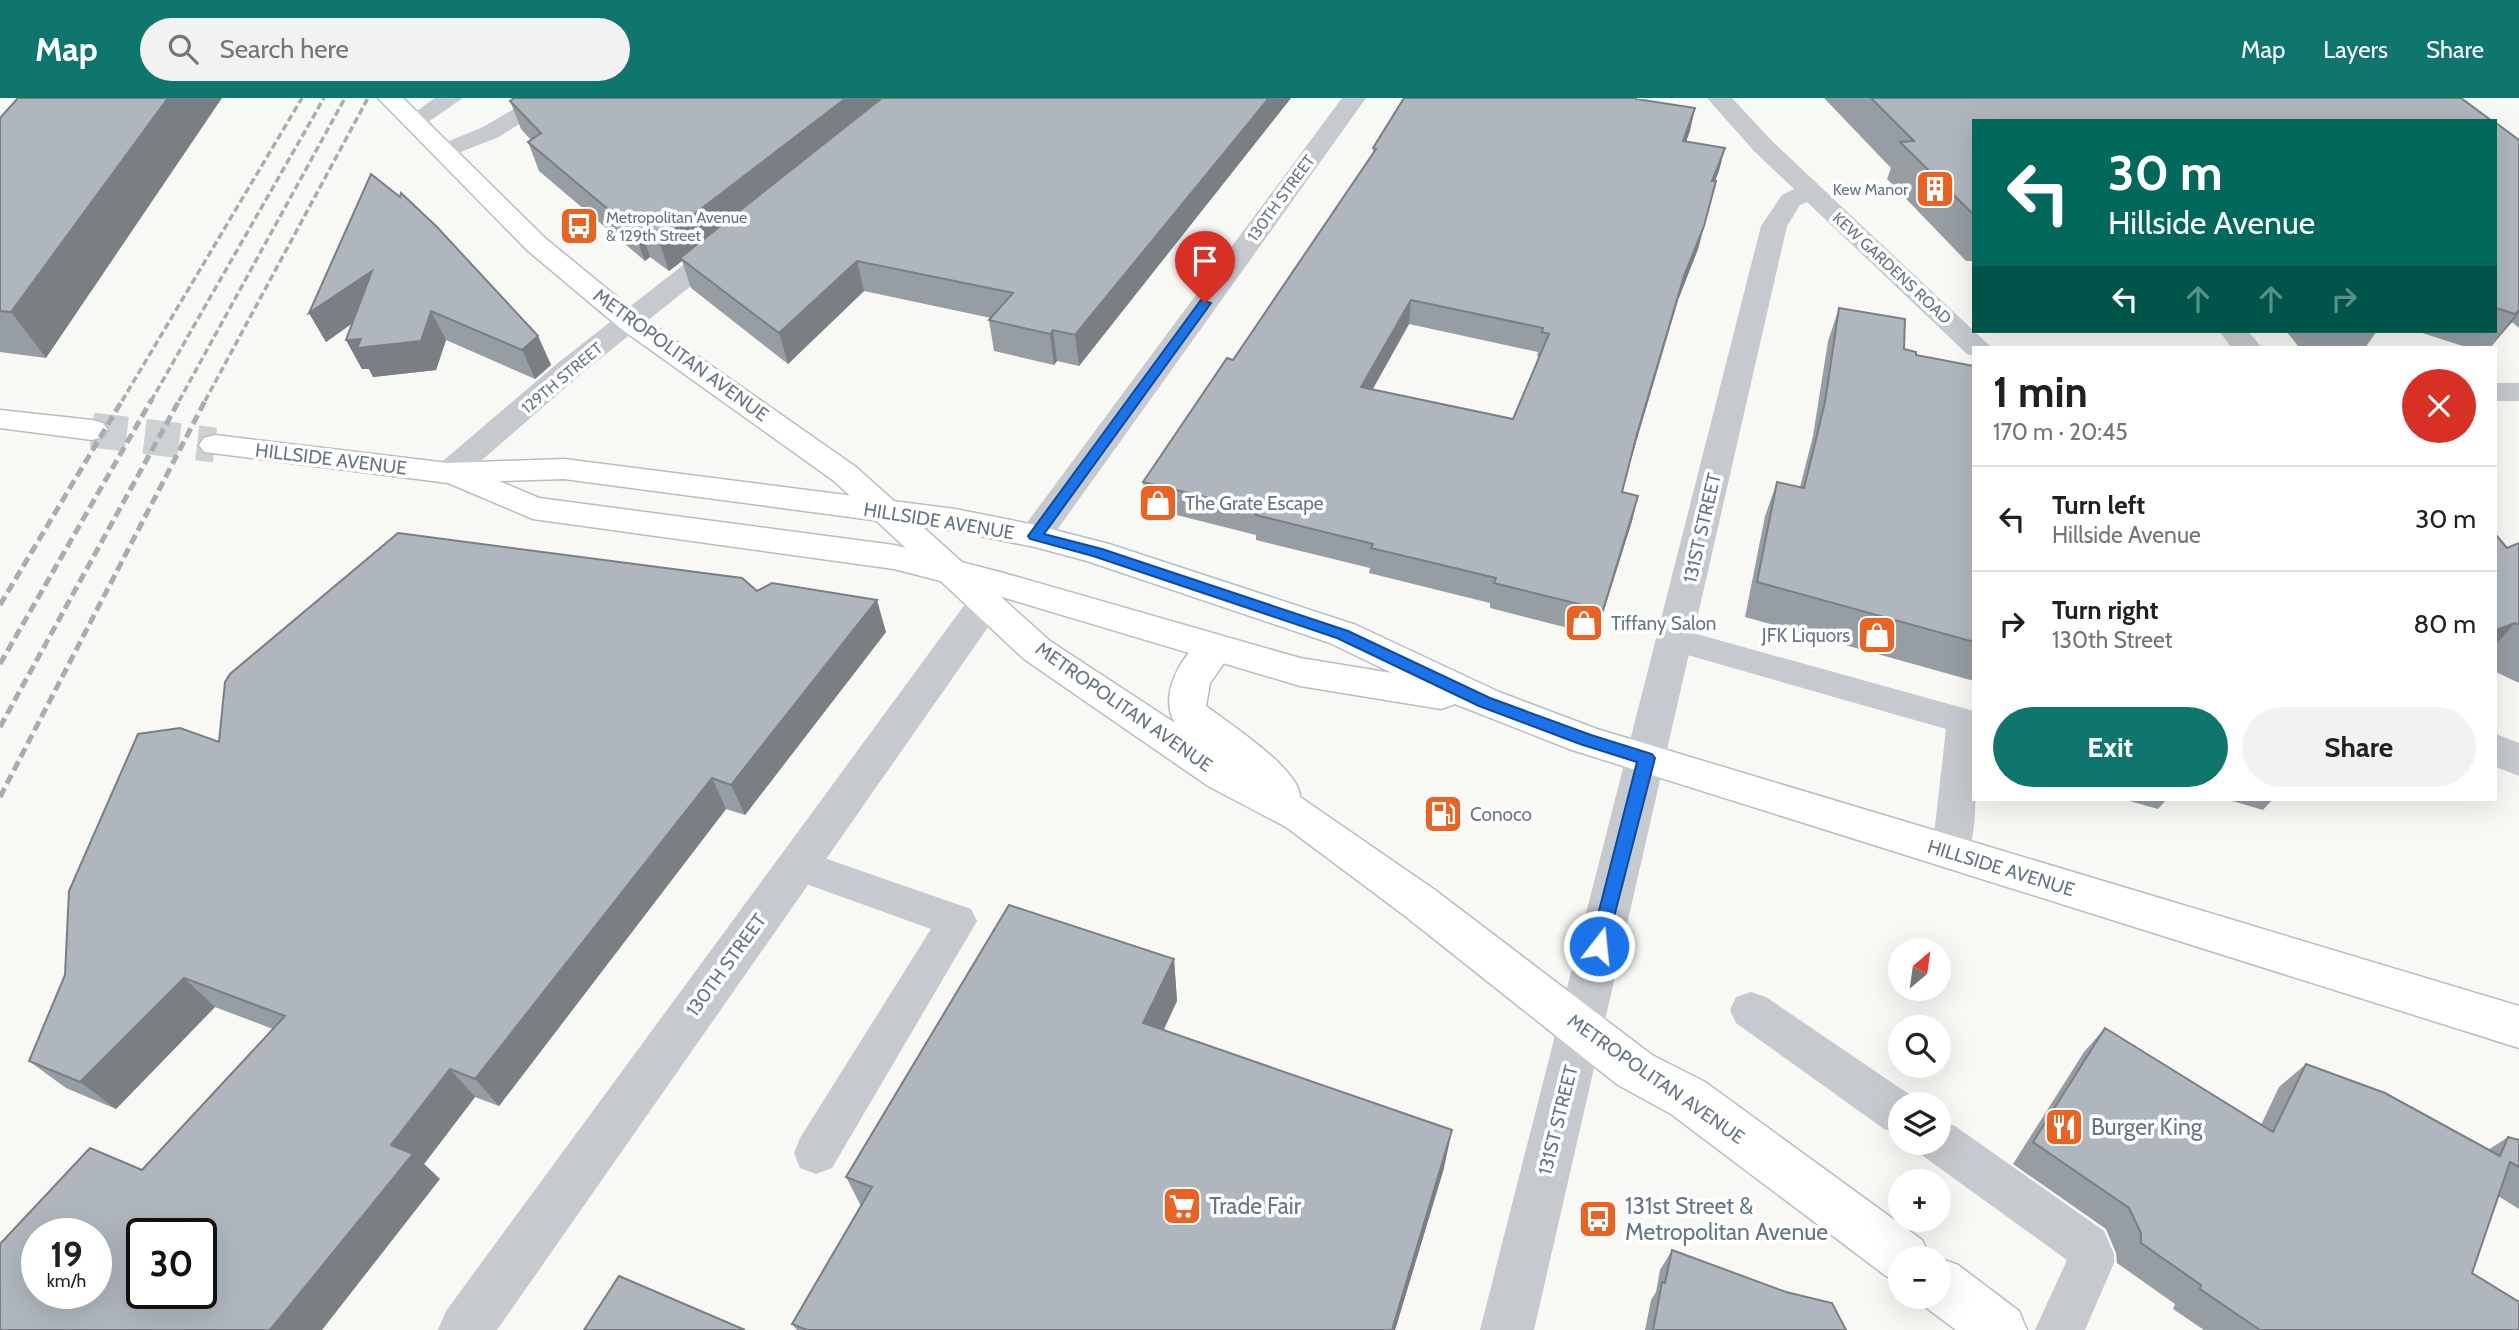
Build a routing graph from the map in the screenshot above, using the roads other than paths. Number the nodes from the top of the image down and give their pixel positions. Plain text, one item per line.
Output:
1 (390, 98) edge
2 (451, 98) edge
3 (548, 98) edge
4 (1354, 98) edge
5 (1718, 98) edge
6 (413, 122) junction
7 (445, 151) junction
8 (1810, 191) junction
9 (746, 228) edge
10 (630, 322) junction
11 (1975, 346) edge
12 (2497, 392) edge
13 (2519, 392) edge
14 (0, 419) edge
15 (92, 430) tunnel mouth
16 (215, 445) tunnel mouth
17 (448, 473) junction
18 (886, 512) junction
19 (1035, 536) junction
20 (951, 571) junction
21 (987, 601) junction
22 (1675, 640) junction
23 (1216, 649) junction
24 (1485, 702) junction
25 (2497, 750) edge
26 (1647, 758) junction
27 (2519, 761) edge
28 (1301, 816) junction
29 (1951, 853) junction
30 (798, 865) junction
31 (1751, 1010) dead end
32 (2519, 1027) edge
33 (1581, 1029) junction
34 (1888, 1106) edge
35 (1951, 1149) edge
36 (816, 1153) dead end
37 (1888, 1246) edge
38 (1951, 1293) edge
39 (465, 1330) edge
40 (1507, 1330) edge
41 (2000, 1330) edge
42 (2059, 1330) edge

1 - 6 main road, METROPOLITAN AVENUE
2 - 6 street
3 - 7 lane
4 - 19 street, 130TH STREET
5 - 8 street, KEW GARDENS ROAD
6 - 7 main road, METROPOLITAN AVENUE
7 - 10 main road, METROPOLITAN AVENUE
8 - 11 street, KEW GARDENS ROAD
8 - 22 street, 131ST STREET
9 - 10 street, 129TH STREET
10 - 17 street, 129TH STREET
10 - 18 main road, METROPOLITAN AVENUE
12 - 13 street
14 - 15 main road
16 - 17 main road, HILLSIDE AVENUE
17 - 18 main road, HILLSIDE AVENUE
17 - 20 main road, HILLSIDE AVENUE
18 - 19 main road, HILLSIDE AVENUE
18 - 20 main road, METROPOLITAN AVENUE
19 - 24 main road, HILLSIDE AVENUE
20 - 21 main road, METROPOLITAN AVENUE
20 - 23 main road, HILLSIDE AVENUE
21 - 28 main road, METROPOLITAN AVENUE
21 - 30 street, 130TH STREET
22 - 26 street, 131ST STREET
22 - 29 lane
23 - 24 main road, HILLSIDE AVENUE
23 - 28 main road
24 - 26 main road, HILLSIDE AVENUE
25 - 27 street
26 - 29 main road, HILLSIDE AVENUE
26 - 33 street, 131ST STREET
28 - 33 main road, METROPOLITAN AVENUE
29 - 32 main road, HILLSIDE AVENUE
30 - 36 lane
30 - 39 street, 130TH STREET
31 - 34 lane
33 - 37 main road, METROPOLITAN AVENUE
33 - 40 street, 131ST STREET
35 - 42 lane
38 - 41 main road

